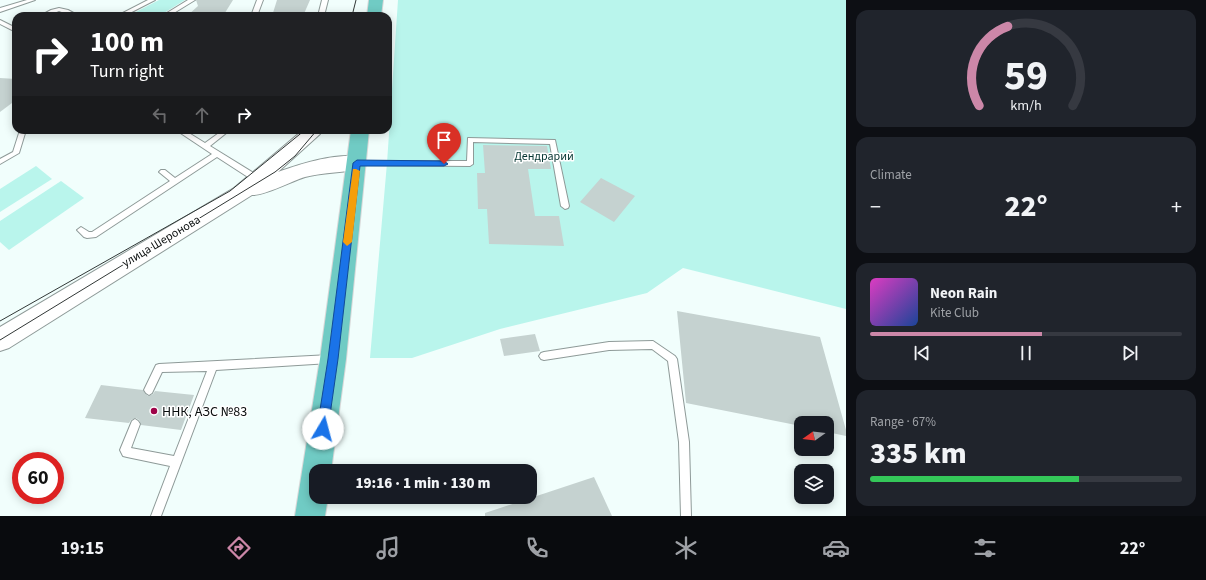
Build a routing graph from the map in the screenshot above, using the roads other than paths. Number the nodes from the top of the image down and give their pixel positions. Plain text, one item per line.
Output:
1 (32, 0) edge
2 (152, 0) edge
3 (192, 0) edge
4 (260, 0) edge
5 (325, 0) edge
6 (376, 0) edge
7 (0, 10) edge
8 (50, 12) edge
9 (67, 12) edge
10 (128, 12) edge
11 (172, 12) edge
12 (256, 12) edge
13 (322, 12) edge
14 (374, 12) edge
15 (0, 22) edge
16 (12, 28) edge
17 (22, 134) edge
18 (186, 134) edge
19 (222, 134) edge
20 (309, 134) edge
21 (360, 134) edge
22 (205, 146) junction
23 (217, 154) junction
24 (0, 162) edge
25 (357, 163) junction
26 (163, 172) dead end
27 (174, 181) junction
28 (249, 186) junction
29 (565, 206) dead end
30 (81, 230) dead end
31 (0, 340) edge
32 (544, 356) dead end
33 (333, 359) junction
34 (213, 366) junction
35 (149, 390) dead end
36 (135, 424) dead end
37 (176, 462) junction
38 (318, 464) edge
39 (312, 504) edge
40 (156, 516) edge
41 (310, 516) edge
42 (686, 516) edge

1 - 7 lane
2 - 10 lane
3 - 11 lane
4 - 12 lane
5 - 13 lane
6 - 14 main road
8 - 9 lane
15 - 16 lane
17 - 24 lane
18 - 22 lane
19 - 22 lane
20 - 28 main road, улица Шеронова
21 - 25 main road
22 - 23 lane
23 - 27 lane
23 - 28 lane
25 - 28 main road
25 - 29 lane
25 - 33 main road
26 - 27 lane
27 - 30 lane
28 - 31 main road, улица Шеронова
32 - 42 lane
33 - 34 lane
33 - 38 main road
34 - 35 lane
34 - 37 lane
36 - 37 lane
37 - 40 lane
39 - 41 main road

